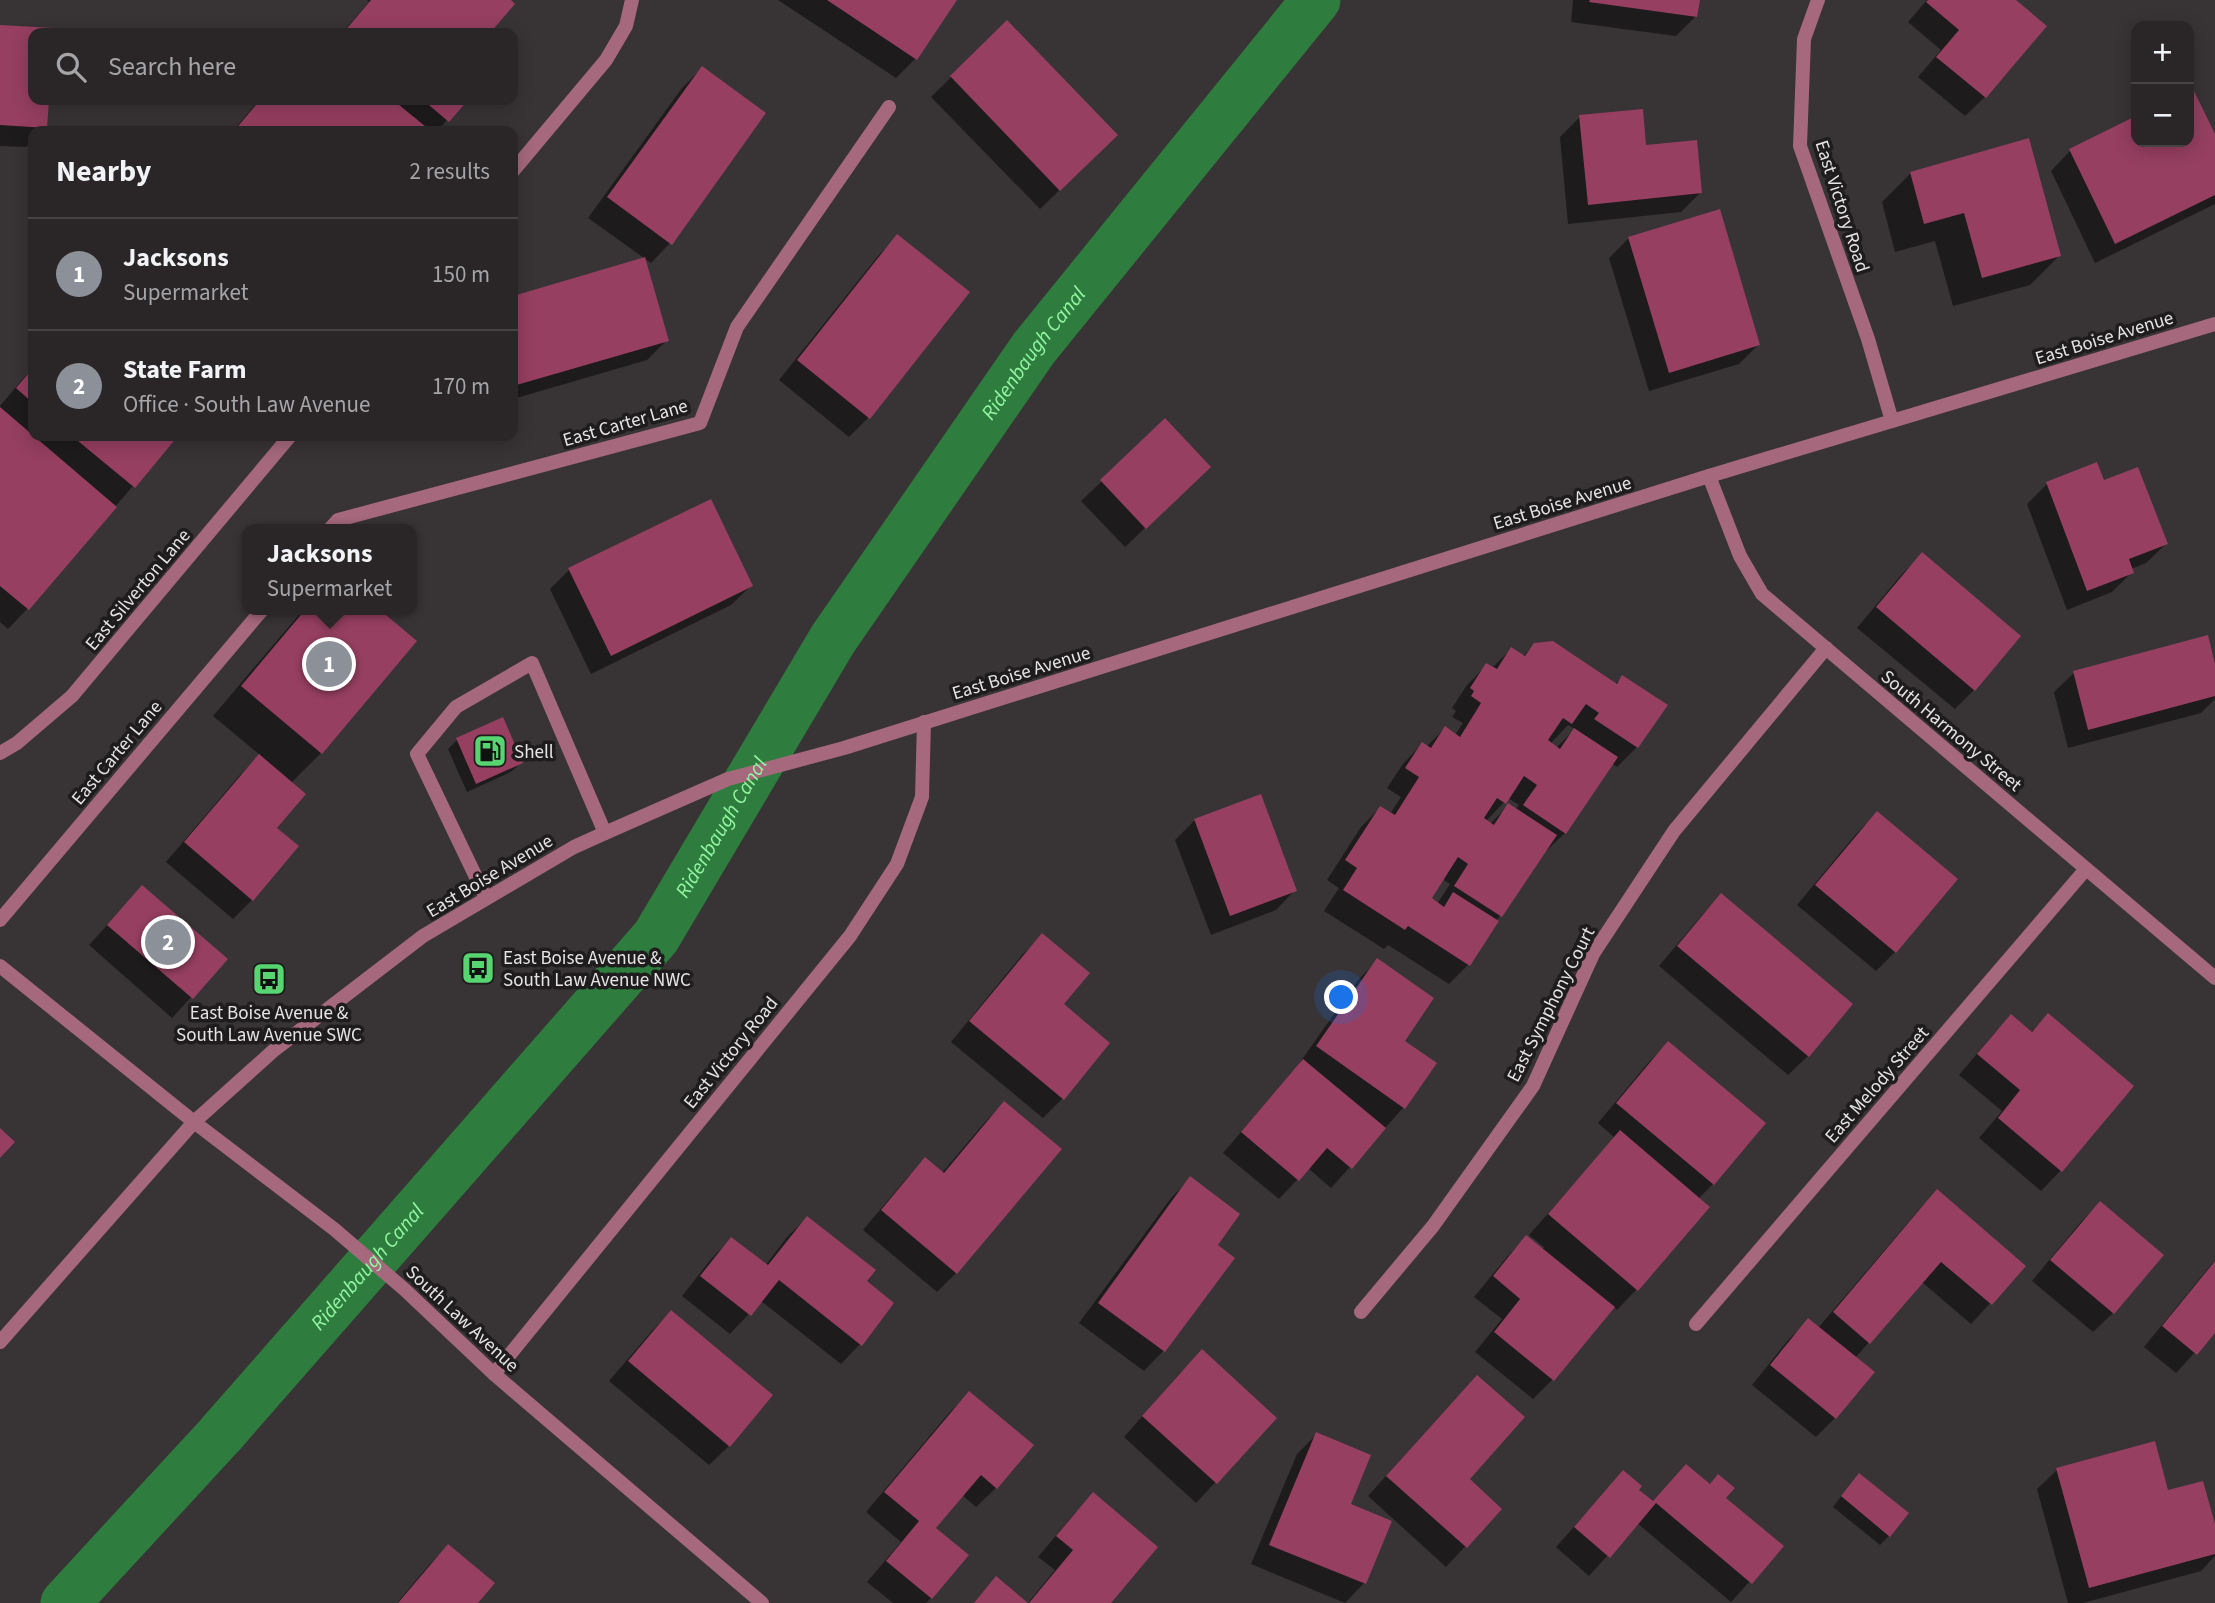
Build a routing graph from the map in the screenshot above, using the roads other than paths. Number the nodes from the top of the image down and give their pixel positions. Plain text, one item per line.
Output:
1 (632, 0) edge
2 (1818, 0) edge
3 (889, 107) dead end
4 (518, 165) edge
5 (2215, 324) edge
6 (1892, 421) junction
7 (286, 441) edge
8 (1709, 476) junction
9 (334, 524) edge
10 (258, 615) edge
11 (1826, 648) junction
12 (924, 722) junction
13 (0, 753) edge
14 (605, 833) junction
15 (2086, 869) junction
16 (486, 898) junction
17 (0, 920) edge
18 (0, 966) edge
19 (2215, 978) edge
20 (194, 1122) junction
21 (1362, 1312) dead end
22 (1696, 1324) dead end
23 (0, 1342) edge
24 (494, 1374) junction
25 (762, 1603) edge

1 - 4 street
2 - 6 street, East Victory Road
3 - 9 street, East Carter Lane
5 - 6 street, East Boise Avenue
6 - 8 street, East Boise Avenue
7 - 13 street, East Silverton Lane
8 - 11 street, South Harmony Street
8 - 12 street, East Boise Avenue
10 - 17 street, East Carter Lane
11 - 15 street, South Harmony Street
11 - 21 street, East Symphony Court
12 - 14 street, East Boise Avenue
12 - 24 street, East Victory Road
14 - 16 street, East Boise Avenue
14 - 16 street
15 - 19 street, South Harmony Street
15 - 22 street, East Melody Street
16 - 20 street, East Boise Avenue
18 - 20 street, South Law Avenue
20 - 23 street, East Boise Avenue
20 - 24 street, South Law Avenue
24 - 25 street, South Law Avenue

